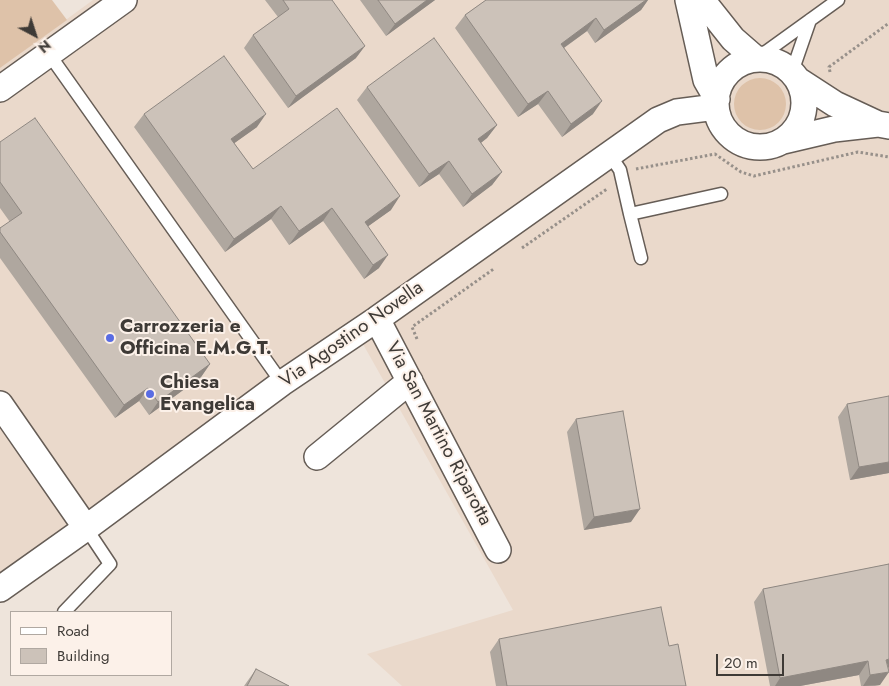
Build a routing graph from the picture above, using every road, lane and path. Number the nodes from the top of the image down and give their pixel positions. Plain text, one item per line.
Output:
1 (124, 0) edge
2 (688, 0) edge
3 (702, 0) edge
4 (838, 0) edge
5 (810, 20) junction
6 (889, 23) edge
7 (49, 54) junction
8 (756, 60) junction
9 (795, 76) junction
10 (835, 78) dead end
11 (0, 89) edge
12 (716, 103) junction
13 (884, 125) edge
14 (783, 141) junction
15 (610, 155) junction
16 (889, 157) edge
17 (635, 170) dead end
18 (612, 185) dead end
19 (720, 194) dead end
20 (630, 214) junction
21 (521, 249) dead end
22 (640, 258) dead end
23 (498, 265) dead end
24 (377, 319) junction
25 (417, 339) dead end
26 (410, 381) junction
27 (282, 383) junction
28 (0, 404) edge
29 (316, 457) dead end
30 (86, 528) junction
31 (498, 550) dead end
32 (0, 589) edge
33 (65, 611) edge

1 - 7 street
2 - 12 street
3 - 8 street
4 - 5 lane
5 - 8 lane
5 - 9 lane
6 - 10 path
7 - 11 street
7 - 27 lane
8 - 9 street
8 - 12 street
9 - 13 street
9 - 14 street
12 - 14 street
12 - 15 street, Via Agostino Novella
13 - 14 street
15 - 20 lane
15 - 24 street, Via Agostino Novella
16 - 17 path
18 - 21 path
19 - 20 lane
20 - 22 lane
23 - 25 path
24 - 26 street, Via San Martino Riparotta
24 - 27 street, Via Agostino Novella
26 - 29 street
26 - 31 street, Via San Martino Riparotta
27 - 30 street, Via Agostino Novella
28 - 30 street
30 - 32 street, Via Agostino Novella
30 - 33 lane

